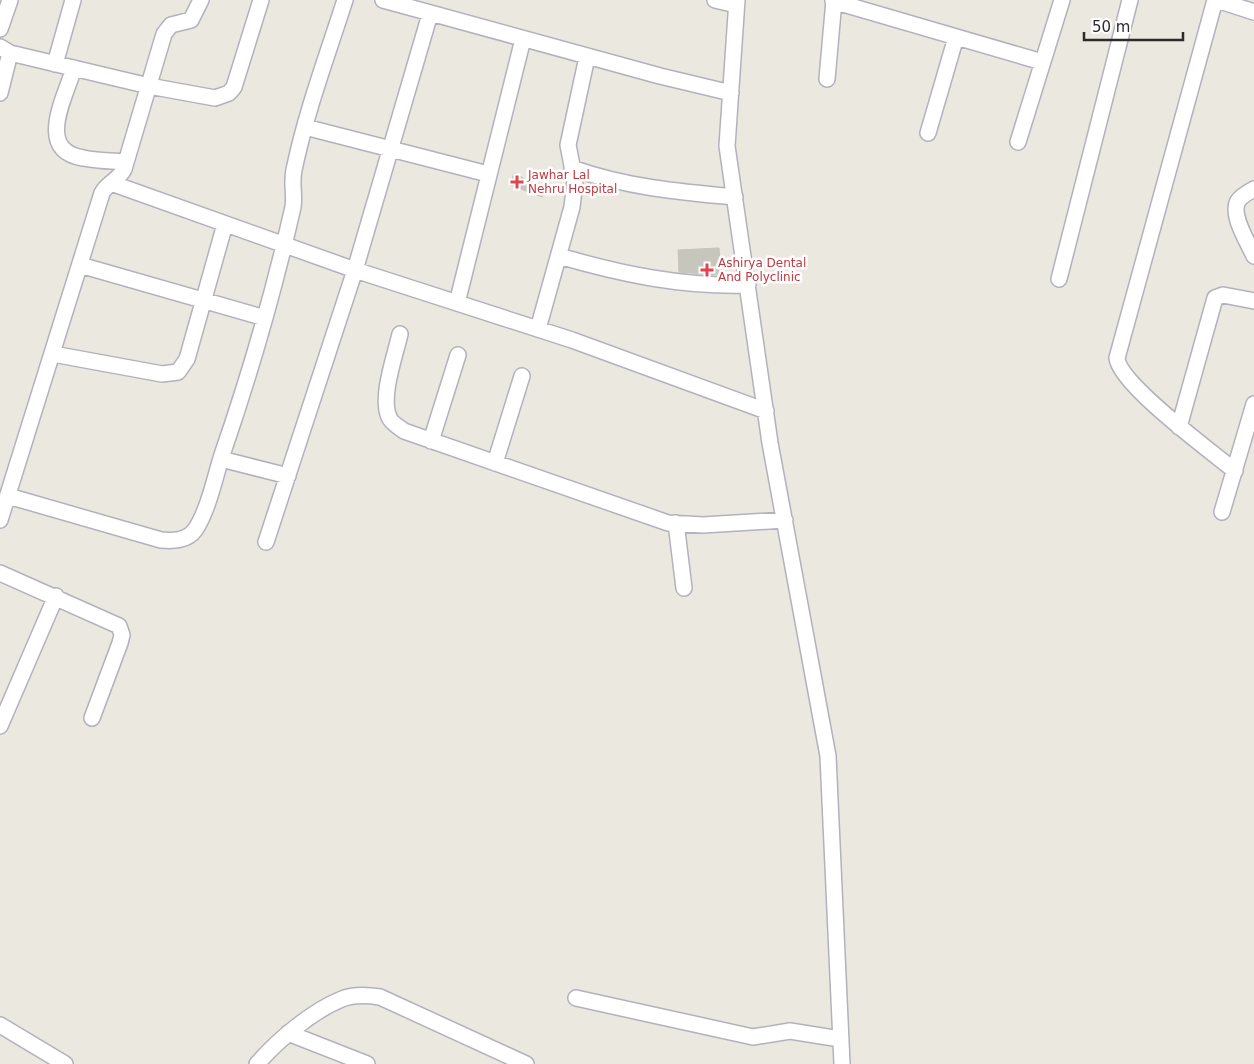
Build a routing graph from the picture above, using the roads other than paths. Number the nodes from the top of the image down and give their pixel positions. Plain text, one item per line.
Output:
1 (10, 0) edge
2 (73, 0) edge
3 (201, 0) edge
4 (261, 0) edge
5 (345, 0) edge
6 (383, 0) edge
7 (715, 0) edge
8 (1062, 0) edge
9 (1130, 0) edge
10 (1216, 0) edge
11 (834, 1) edge
12 (736, 3) edge
13 (1254, 12) edge
14 (430, 14) junction
15 (0, 29) edge
16 (956, 37) junction
17 (523, 39) junction
18 (5, 50) edge
19 (587, 56) junction
20 (1042, 62) junction
21 (56, 64) junction
22 (74, 68) junction
23 (827, 80) dead end
24 (149, 86) junction
25 (0, 93) edge
26 (731, 93) junction
27 (305, 127) junction
28 (928, 133) dead end
29 (1018, 142) dead end
30 (390, 149) junction
31 (126, 162) junction
32 (572, 168) junction
33 (488, 174) junction
34 (111, 183) junction
35 (1254, 189) edge
36 (735, 197) junction
37 (225, 224) junction
38 (285, 245) junction
39 (558, 256) junction
40 (1254, 256) edge
41 (80, 265) junction
42 (355, 270) junction
43 (1059, 279) dead end
44 (748, 286) junction
45 (1254, 301) edge
46 (204, 302) junction
47 (457, 303) junction
48 (265, 318) junction
49 (538, 329) junction
50 (400, 334) dead end
51 (53, 354) junction
52 (458, 355) dead end
53 (522, 376) dead end
54 (1254, 404) edge
55 (766, 410) junction
56 (1179, 426) junction
57 (431, 440) junction
58 (221, 459) junction
59 (495, 463) junction
60 (1235, 470) junction
61 (288, 476) junction
62 (8, 496) junction
63 (1222, 512) dead end
64 (0, 520) edge
65 (785, 520) junction
66 (676, 524) junction
67 (266, 542) dead end
68 (0, 573) edge
69 (684, 588) dead end
70 (56, 596) junction
71 (92, 718) dead end
72 (0, 726) edge
73 (576, 998) dead end
74 (0, 1025) edge
75 (288, 1033) junction
76 (840, 1039) junction
77 (502, 1059) edge
78 (65, 1064) edge
79 (257, 1064) edge
80 (367, 1064) edge
81 (526, 1064) edge
82 (842, 1064) edge

1 - 15 street
2 - 21 street
3 - 24 street
4 - 24 street
5 - 27 street
6 - 14 street
7 - 12 street
8 - 20 street
9 - 43 street
10 - 13 street
10 - 56 street
11 - 16 street
11 - 23 street
12 - 26 street
14 - 17 street
14 - 30 street
16 - 20 street
16 - 28 street
17 - 19 street
17 - 33 street
18 - 21 street
18 - 25 street
19 - 26 street
19 - 32 street
20 - 29 street
21 - 22 street
22 - 24 street
22 - 31 street
24 - 31 street
26 - 36 street
27 - 30 street
27 - 38 street
30 - 33 street
30 - 42 street
31 - 34 street
32 - 36 street
32 - 39 street
33 - 47 street
34 - 37 street
34 - 41 street
35 - 40 street
36 - 44 street
37 - 38 street
37 - 46 street
38 - 42 street
38 - 48 street
39 - 44 street
39 - 49 street
41 - 46 street
41 - 51 street
42 - 47 street
42 - 61 street
44 - 55 street
45 - 56 street
46 - 48 street
46 - 51 street
47 - 49 street
48 - 58 street
49 - 55 street
50 - 57 street
51 - 62 street
52 - 57 street
53 - 59 street
54 - 60 street
55 - 65 street
56 - 60 street
57 - 59 street
58 - 61 street
58 - 62 street
59 - 66 street
60 - 63 street
61 - 67 street
62 - 64 street
65 - 66 street
65 - 76 street
66 - 69 street
68 - 70 street
70 - 71 street
70 - 72 street
73 - 76 street
74 - 78 street
75 - 77 street
75 - 79 street
75 - 80 street
76 - 82 street
77 - 81 street

